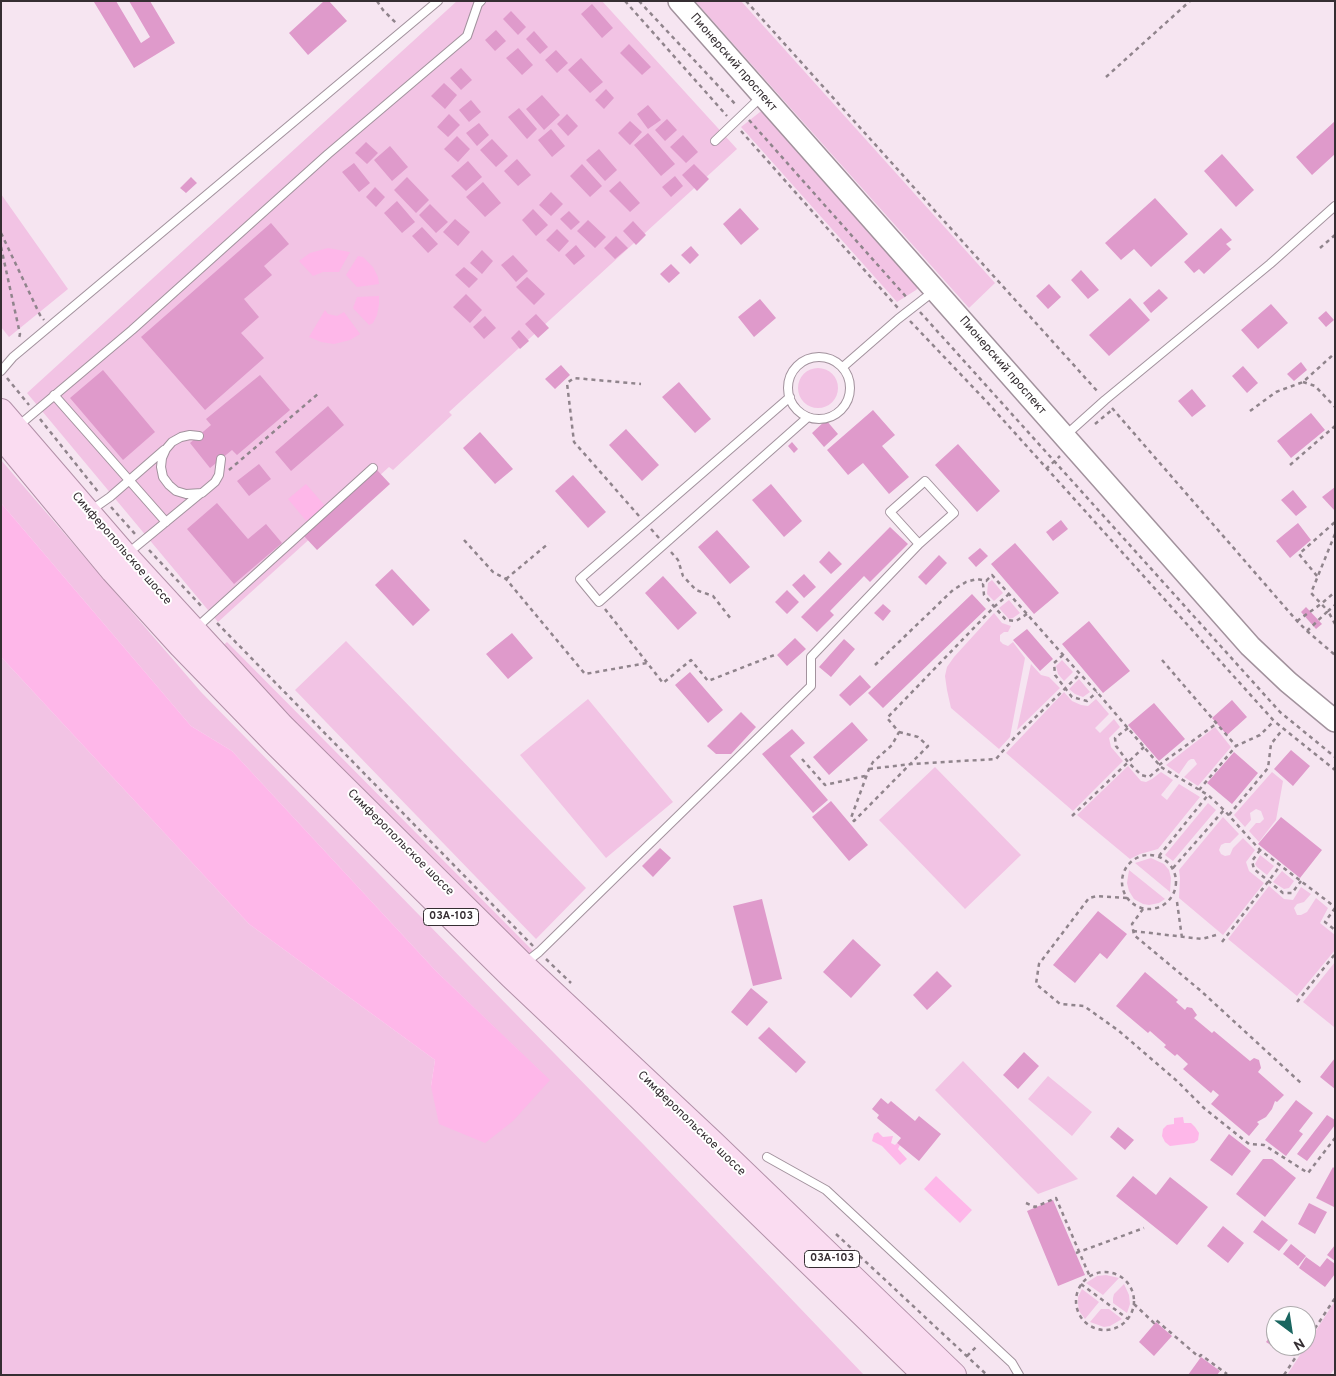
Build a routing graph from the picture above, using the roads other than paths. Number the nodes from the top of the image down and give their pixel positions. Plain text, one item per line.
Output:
1 (438, 1) edge
2 (481, 1) edge
3 (679, 1) edge
4 (762, 97) junction
5 (716, 140) dead end
6 (1335, 206) edge
7 (936, 290) junction
8 (844, 366) junction
9 (1, 371) edge
10 (54, 395) junction
11 (790, 397) junction
12 (808, 417) junction
13 (6, 425) edge
14 (199, 436) dead end
15 (1065, 437) junction
16 (166, 449) junction
17 (221, 459) dead end
18 (373, 468) dead end
19 (129, 480) junction
20 (202, 493) junction
21 (97, 507) junction
22 (166, 522) junction
23 (919, 544) junction
24 (134, 549) junction
25 (201, 623) junction
26 (1335, 721) edge
27 (531, 958) junction
28 (767, 1157) dead end
29 (960, 1366) edge
30 (925, 1375) edge
31 (1019, 1375) edge

1 - 9 lane
2 - 10 lane
3 - 4 street, Пионерский проспект
4 - 5 lane
4 - 7 street, Пионерский проспект
6 - 15 lane
7 - 8 lane
7 - 15 street, Пионерский проспект
8 - 11 lane
8 - 12 lane
10 - 13 lane
10 - 19 lane
11 - 12 lane
11 - 12 lane
13 - 21 main road, Симферопольское шоссе / 03А-103
13 - 30 main road, Симферопольское шоссе / 03А-103
14 - 16 lane
15 - 26 street, Пионерский проспект
16 - 19 lane
16 - 20 lane
17 - 20 lane
18 - 25 lane
19 - 21 lane
19 - 22 lane
20 - 22 lane
21 - 24 main road, Симферопольское шоссе / 03А-103
22 - 24 lane
23 - 23 lane
23 - 27 lane
24 - 25 main road, Симферопольское шоссе / 03А-103
25 - 27 main road, Симферопольское шоссе / 03А-103
27 - 29 main road, Симферопольское шоссе / 03А-103
28 - 31 lane

